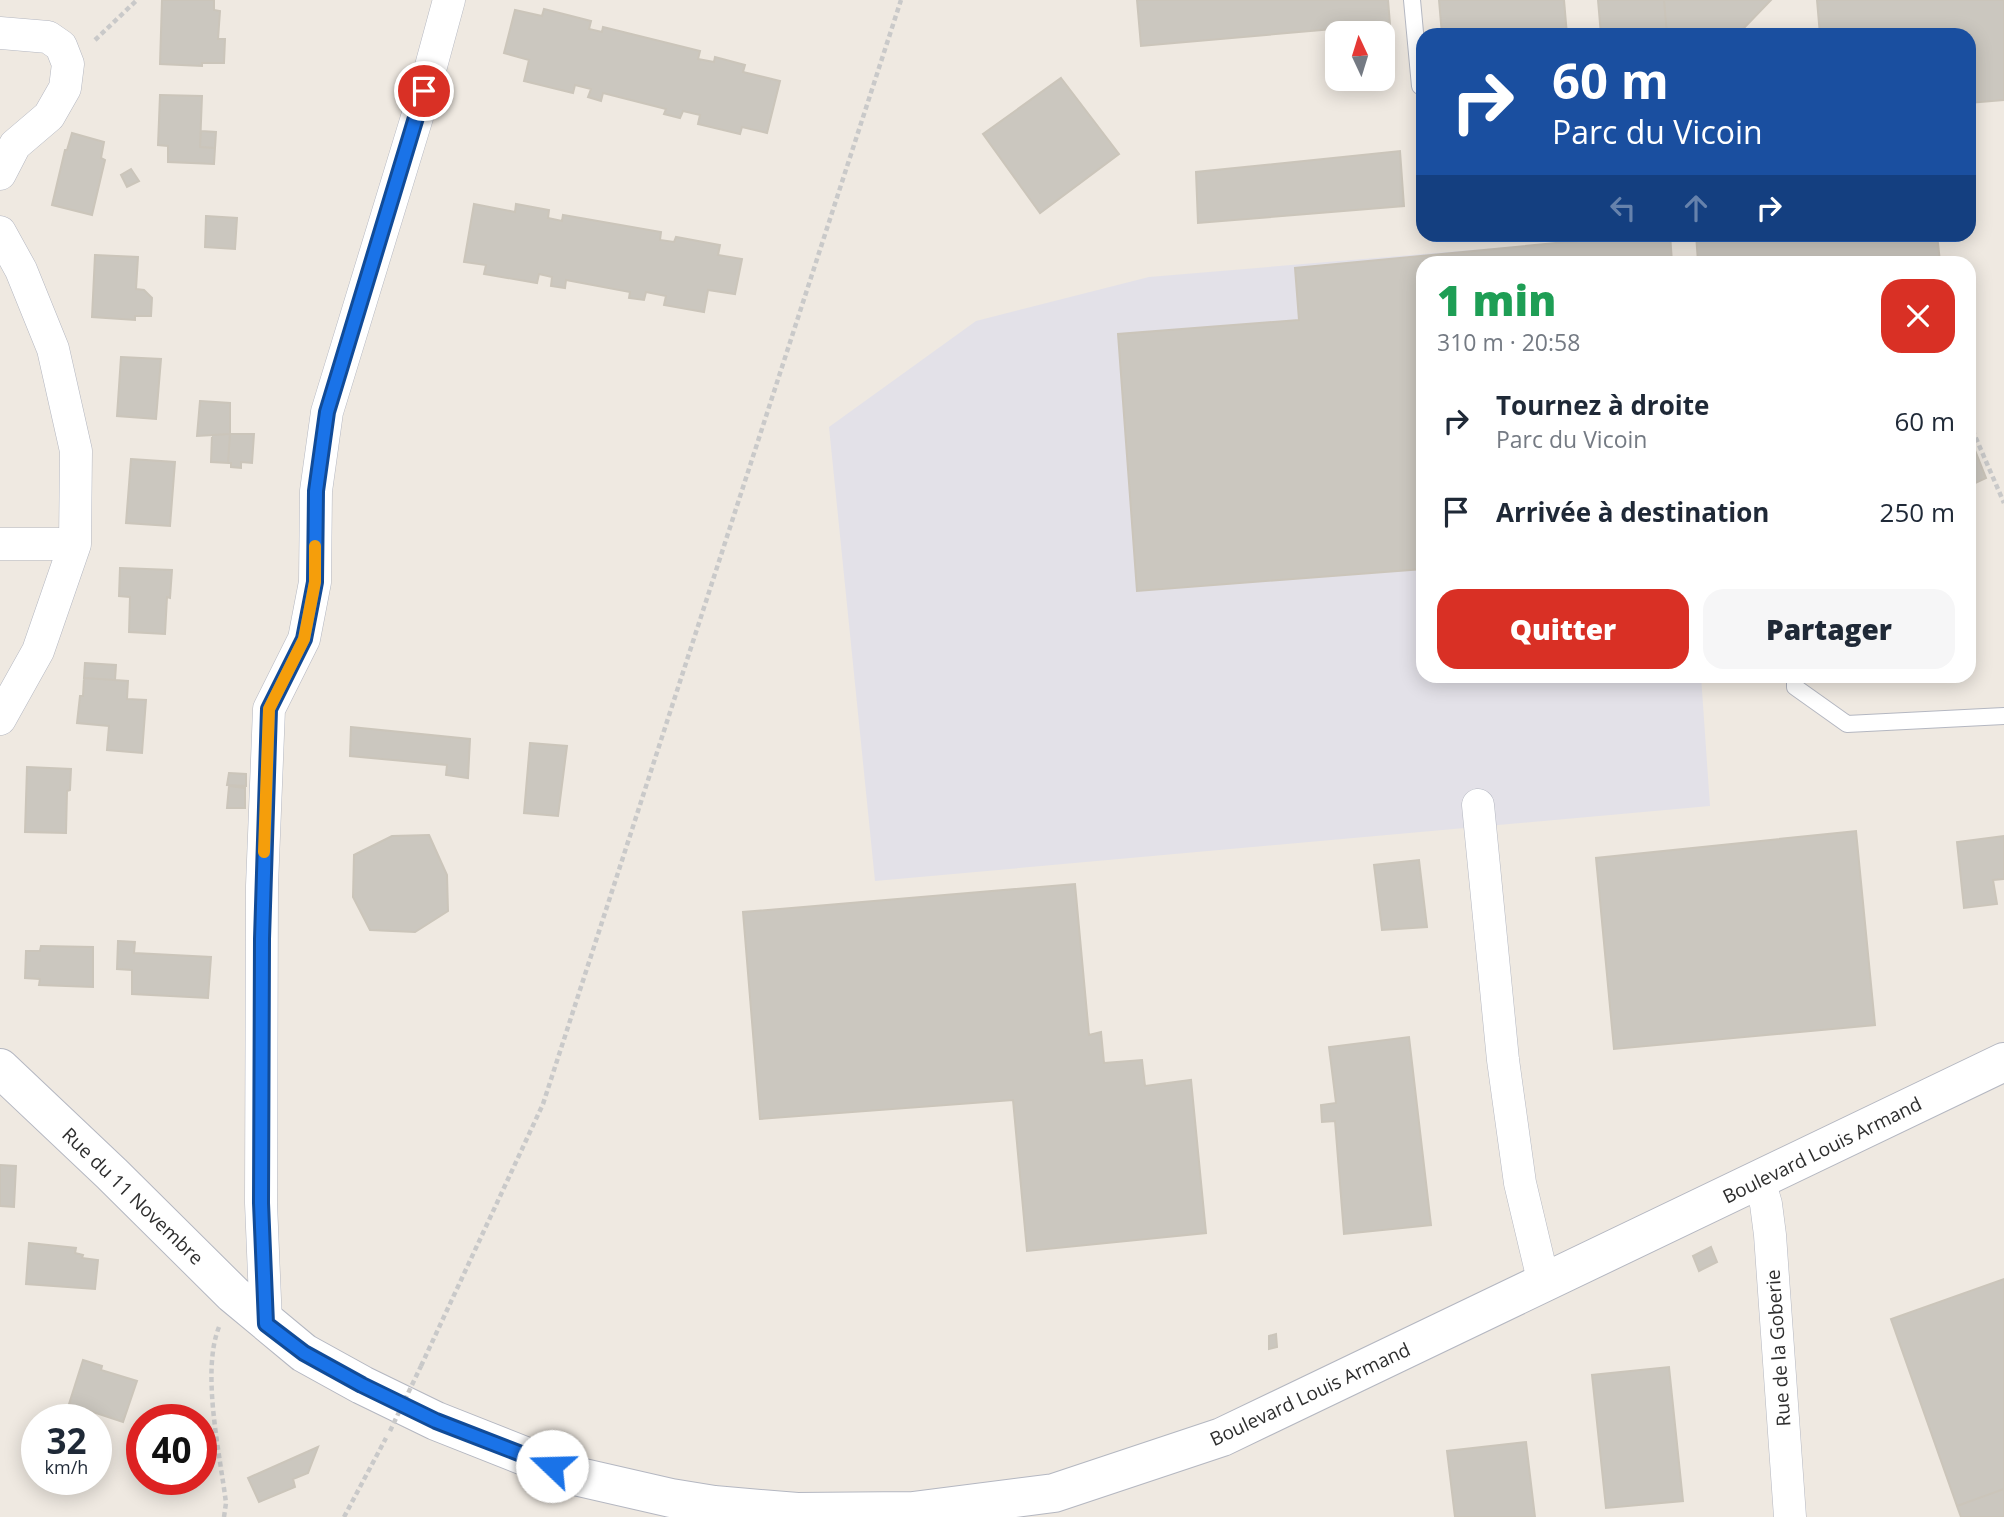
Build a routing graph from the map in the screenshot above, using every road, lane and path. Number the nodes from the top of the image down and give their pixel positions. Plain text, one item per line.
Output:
1 (136, 0) edge
2 (449, 0) edge
3 (901, 0) edge
4 (1412, 0) edge
5 (0, 33) edge
6 (1416, 43) edge
7 (68, 64) junction
8 (0, 174) edge
9 (0, 232) edge
10 (1976, 438) edge
11 (2004, 503) edge
12 (0, 544) edge
13 (75, 544) junction
14 (1796, 683) edge
15 (2004, 716) edge
16 (0, 719) edge
17 (1478, 805) dead end
18 (2004, 1062) edge
19 (0, 1068) edge
20 (1759, 1180) junction
21 (1544, 1284) junction
22 (233, 1294) junction
23 (266, 1324) junction
24 (224, 1517) edge
25 (344, 1517) edge
26 (1790, 1517) edge

1 - 7 path
2 - 23 street
3 - 25 path, bridge
4 - 6 lane
5 - 7 street
7 - 8 street
9 - 13 street
10 - 11 path
12 - 13 street
13 - 16 street
14 - 15 lane
17 - 21 street
18 - 20 street, Boulevard Louis Armand
19 - 22 street, Rue du 11 Novembre
20 - 21 street, Boulevard Louis Armand
20 - 26 street, Rue de la Goberie
21 - 23 street, Boulevard Louis Armand
22 - 23 street, Rue du 11 Novembre
22 - 24 path

